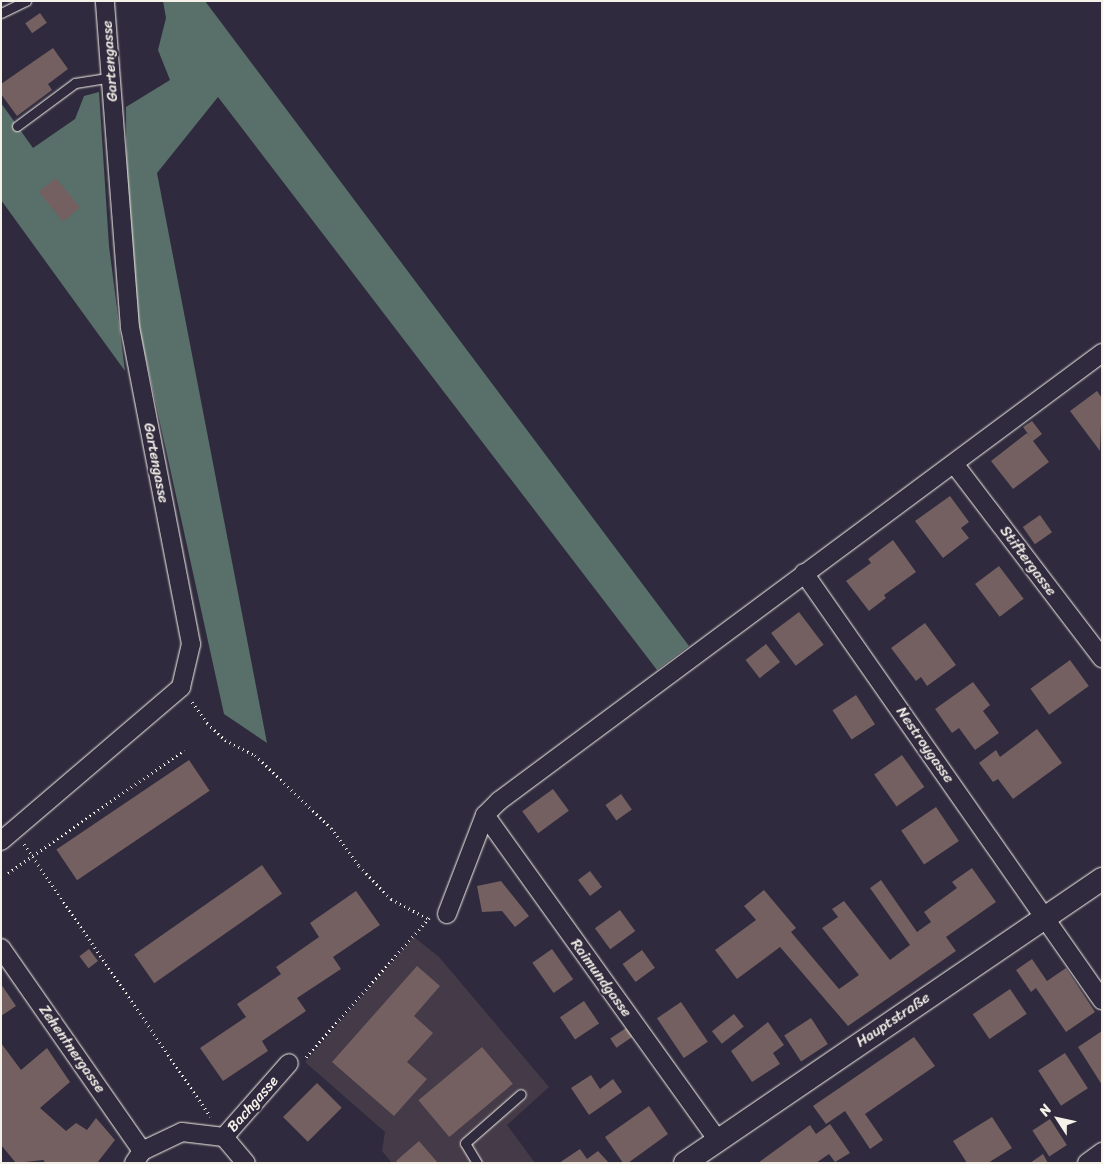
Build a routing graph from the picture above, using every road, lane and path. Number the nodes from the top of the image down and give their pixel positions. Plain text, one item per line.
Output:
1 (26, 1) edge
2 (105, 1) edge
3 (9, 5) edge
4 (1, 13) edge
5 (111, 77) junction
6 (17, 126) dead end
7 (1100, 358) edge
8 (955, 465) junction
9 (804, 572) junction
10 (1102, 658) edge
11 (181, 687) junction
12 (184, 750) dead end
13 (485, 815) junction
14 (8, 836) edge
15 (33, 855) junction
16 (8, 872) dead end
17 (1102, 879) edge
18 (447, 914) joint
19 (1046, 917) junction
20 (427, 918) junction
21 (1, 948) edge
22 (1102, 1000) edge
23 (289, 1064) joint
24 (522, 1094) dead end
25 (224, 1137) junction
26 (718, 1140) junction
27 (1102, 1152) edge
28 (138, 1157) edge
29 (246, 1163) edge
30 (477, 1163) edge
31 (685, 1163) edge
32 (1087, 1163) edge

1 - 3 lane
2 - 5 street, Gartengasse
3 - 4 lane
5 - 6 lane
5 - 11 street, Gartengasse
7 - 8 street
8 - 9 street
8 - 10 street, Stiftergasse
9 - 13 street
9 - 19 street, Nestroygasse
11 - 14 street
11 - 20 path
12 - 15 path
13 - 18 street
13 - 26 street, Raimundgasse
14 - 15 path
15 - 16 path
15 - 25 path
17 - 19 street, Hauptstraße
18 - 20 path
19 - 22 street, Nestroygasse
19 - 26 street, Hauptstraße
20 - 23 path
21 - 28 street, Zehentnergasse
23 - 25 street, Bachgasse
24 - 30 lane
25 - 28 street, Bachgasse
25 - 29 street
26 - 31 street, Hauptstraße
27 - 32 street

